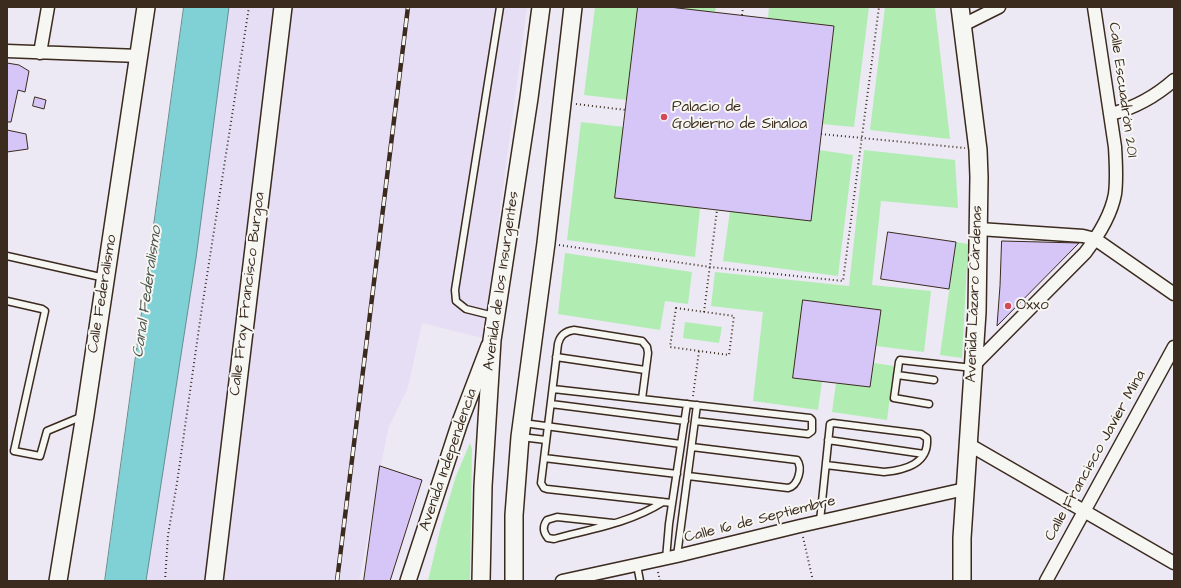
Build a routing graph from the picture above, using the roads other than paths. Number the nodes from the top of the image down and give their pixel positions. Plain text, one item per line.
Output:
1 (48, 7) edge
2 (146, 7) edge
3 (283, 7) edge
4 (500, 7) edge
5 (541, 7) edge
6 (573, 7) edge
7 (960, 7) edge
8 (999, 7) edge
9 (1094, 7) edge
10 (963, 25) junction
11 (7, 50) edge
12 (40, 53) junction
13 (139, 56) junction
14 (1174, 80) edge
15 (1111, 114) junction
16 (979, 229) junction
17 (1095, 239) junction
18 (7, 256) edge
19 (105, 278) junction
20 (1174, 294) edge
21 (7, 301) edge
22 (495, 316) junction
23 (492, 340) junction
24 (1174, 346) edge
25 (556, 357) junction
26 (973, 366) junction
27 (645, 370) junction
28 (897, 375) junction
29 (934, 380) dead end
30 (552, 388) junction
31 (642, 399) junction
32 (551, 404) junction
33 (687, 404) junction
34 (928, 404) dead end
35 (697, 405) junction
36 (84, 415) junction
37 (685, 421) junction
38 (695, 421) junction
39 (548, 426) junction
40 (521, 430) junction
41 (546, 440) junction
42 (828, 440) junction
43 (681, 444) junction
44 (968, 444) junction
45 (692, 447) junction
46 (924, 454) junction
47 (544, 458) junction
48 (826, 466) junction
49 (677, 474) junction
50 (688, 476) junction
51 (964, 489) junction
52 (663, 502) junction
53 (672, 503) junction
54 (1084, 511) junction
55 (820, 521) junction
56 (613, 523) junction
57 (672, 558) junction
58 (1174, 563) edge
59 (637, 565) junction
60 (58, 577) edge
61 (214, 581) edge
62 (408, 581) edge
63 (481, 581) edge
64 (514, 581) edge
65 (562, 581) edge
66 (640, 581) edge
67 (962, 581) edge
68 (1046, 581) edge

1 - 12 street
2 - 13 main road, Calle Federalismo
3 - 61 main road, Calle Fray Francisco Burgoa
4 - 22 lane
5 - 22 main road, Avenida de los Insurgentes
6 - 40 main road
7 - 10 main road, Avenida Lázaro Cárdenas
8 - 10 street
9 - 15 street, Calle Escuadrón 201
10 - 16 main road, Avenida Lázaro Cárdenas
11 - 12 street
12 - 13 street
13 - 19 main road, Calle Federalismo
14 - 15 street
15 - 17 street, Calle Escuadrón 201
16 - 17 street
16 - 26 main road, Avenida Lázaro Cárdenas
17 - 20 street
17 - 26 street, Calle Escuadrón 201
18 - 19 lane
19 - 36 main road, Calle Federalismo
21 - 36 lane
22 - 23 main road, Avenida de los Insurgentes
23 - 62 street, Avenida Independencia
23 - 63 main road, Avenida de los Insurgentes
24 - 54 street, Calle Francisco Javier Mina
25 - 27 lane
25 - 27 lane
25 - 30 lane
26 - 28 lane
26 - 44 main road, Avenida Lázaro Cárdenas
27 - 31 lane
28 - 29 lane
28 - 34 lane
30 - 31 lane
30 - 32 lane
31 - 33 lane
32 - 37 lane
32 - 39 lane
33 - 35 lane
33 - 37 lane
35 - 38 lane
35 - 38 lane
36 - 60 main road, Calle Federalismo
37 - 43 lane
38 - 45 lane
39 - 40 lane
39 - 41 lane
39 - 43 lane
40 - 41 lane
40 - 64 main road
41 - 47 lane
42 - 46 lane
42 - 46 lane
42 - 48 lane
43 - 49 lane
44 - 51 main road, Avenida Lázaro Cárdenas
44 - 54 street
45 - 50 lane
45 - 50 lane
46 - 48 lane
47 - 49 lane
47 - 52 lane
48 - 55 lane
49 - 53 lane
50 - 57 lane
51 - 55 street, Calle 16 de Septiembre
51 - 67 main road, Avenida Lázaro Cárdenas
52 - 53 lane
52 - 56 lane
53 - 57 lane
54 - 58 street
54 - 68 street, Calle Francisco Javier Mina
55 - 57 street, Calle 16 de Septiembre
56 - 56 lane
57 - 59 street, Calle 16 de Septiembre
59 - 65 street, Calle 16 de Septiembre
59 - 66 lane

